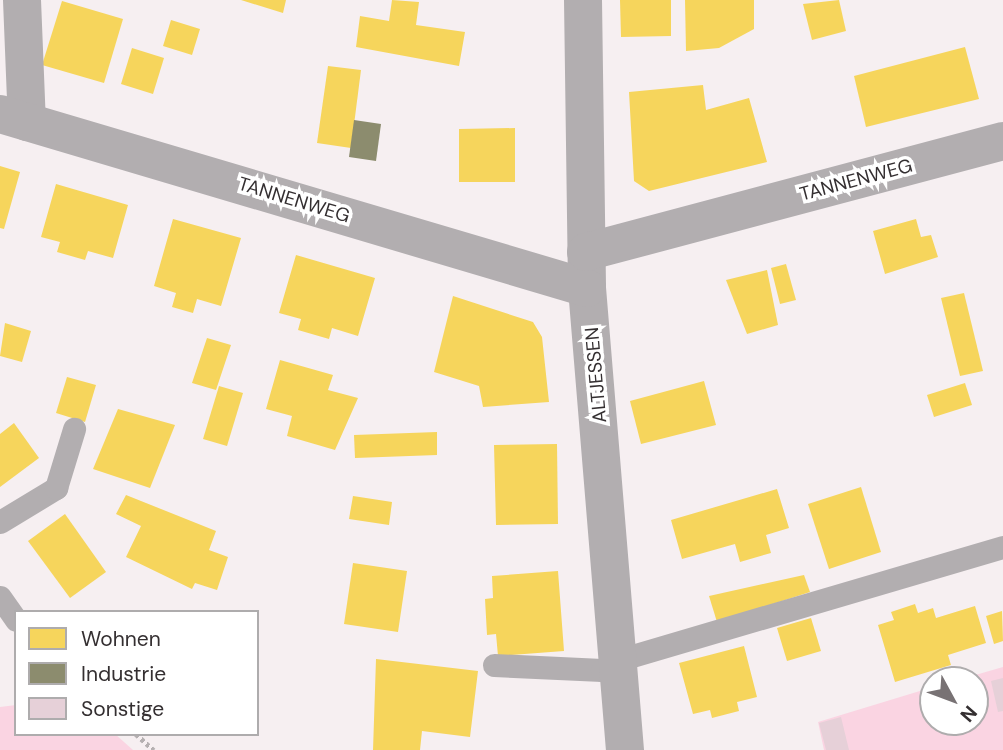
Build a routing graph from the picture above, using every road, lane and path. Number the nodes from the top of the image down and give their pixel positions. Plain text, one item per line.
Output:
1 (22, 0) edge
2 (583, 0) edge
3 (13, 118) edge
4 (1003, 141) edge
5 (587, 270) junction
6 (74, 429) dead end
7 (0, 522) edge
8 (1003, 547) edge
9 (0, 597) edge
10 (14, 617) edge
11 (622, 659) junction
12 (494, 665) dead end
13 (138, 736) edge
14 (154, 750) edge
15 (625, 750) edge

1 - 3 street
2 - 5 street, ALTJESSEN
3 - 5 street, TANNENWEG
4 - 5 street, TANNENWEG
5 - 11 street, ALTJESSEN
6 - 7 lane
8 - 11 lane
9 - 10 lane
11 - 12 lane
11 - 15 street, ALTJESSEN
13 - 14 path

